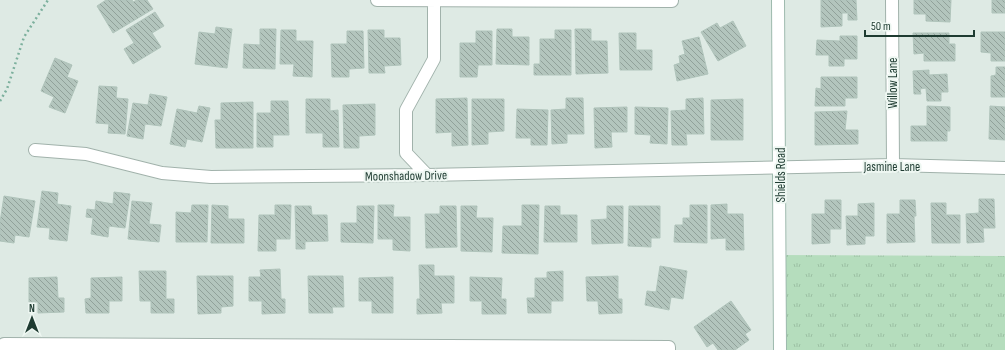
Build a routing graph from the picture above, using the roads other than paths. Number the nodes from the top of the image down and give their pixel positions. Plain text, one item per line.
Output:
1 (377, 0) edge
2 (434, 0) edge
3 (778, 0) edge
4 (892, 0) edge
5 (672, 1) edge
6 (35, 150) dead end
7 (893, 165) junction
8 (780, 167) junction
9 (1005, 168) edge
10 (426, 175) junction
11 (4, 347) edge
12 (669, 348) edge
13 (780, 350) edge

1 - 2 street
2 - 5 street
2 - 10 street
3 - 8 street, Shields Road
4 - 7 street, Willow Lane
6 - 10 street, Moonshadow Drive
7 - 8 street, Jasmine Lane
7 - 9 street, Jasmine Lane
8 - 10 street, Moonshadow Drive
8 - 13 street, Shields Road
11 - 12 street

